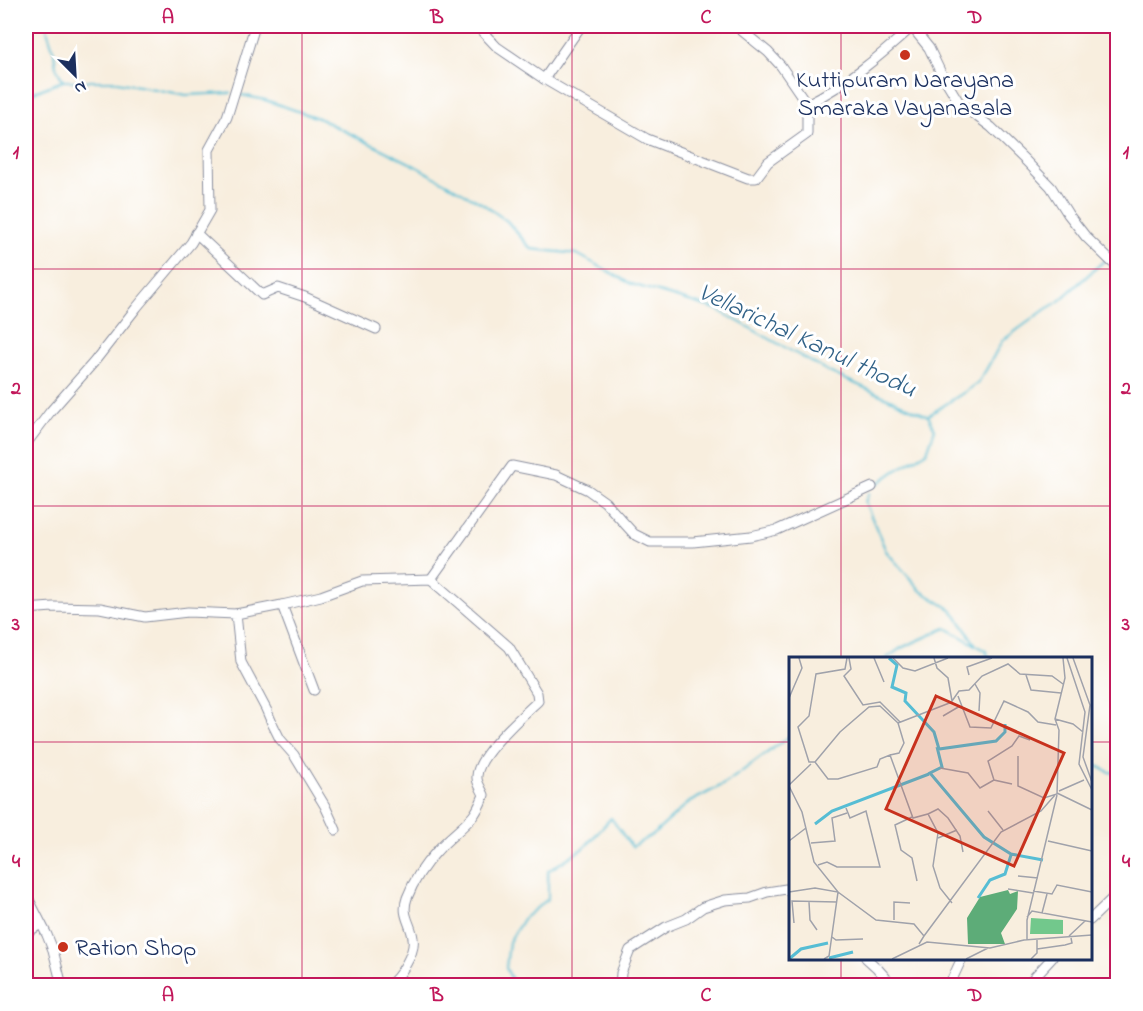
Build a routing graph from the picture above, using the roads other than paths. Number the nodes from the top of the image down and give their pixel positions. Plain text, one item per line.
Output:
1 (255, 26) edge
2 (477, 26) edge
3 (580, 26) edge
4 (736, 26) edge
5 (918, 28) edge
6 (544, 79) junction
7 (807, 104) junction
8 (196, 233) junction
9 (1114, 265) edge
10 (376, 329) dead end
11 (26, 444) edge
12 (872, 487) dead end
13 (430, 579) junction
14 (282, 605) junction
15 (26, 609) edge
16 (236, 614) junction
17 (314, 690) dead end
18 (336, 830) dead end
19 (789, 891) edge
20 (26, 894) edge
21 (1118, 894) edge
22 (1092, 918) edge
23 (41, 924) junction
24 (26, 933) edge
25 (868, 960) edge
26 (961, 960) edge
27 (1050, 960) edge
28 (62, 986) edge
29 (388, 986) edge
30 (620, 986) edge
31 (893, 986) edge
32 (949, 986) edge
33 (1026, 986) edge

1 - 8 street
2 - 6 street
3 - 6 street
4 - 7 street
5 - 7 street
5 - 9 street
6 - 7 street
8 - 10 street
8 - 11 street
12 - 13 street
13 - 14 street
13 - 29 street
14 - 16 street
14 - 17 street
15 - 16 street
16 - 18 street
19 - 30 street
20 - 23 street
21 - 22 street
23 - 24 street
23 - 28 street
25 - 31 street
26 - 32 street
27 - 33 street

